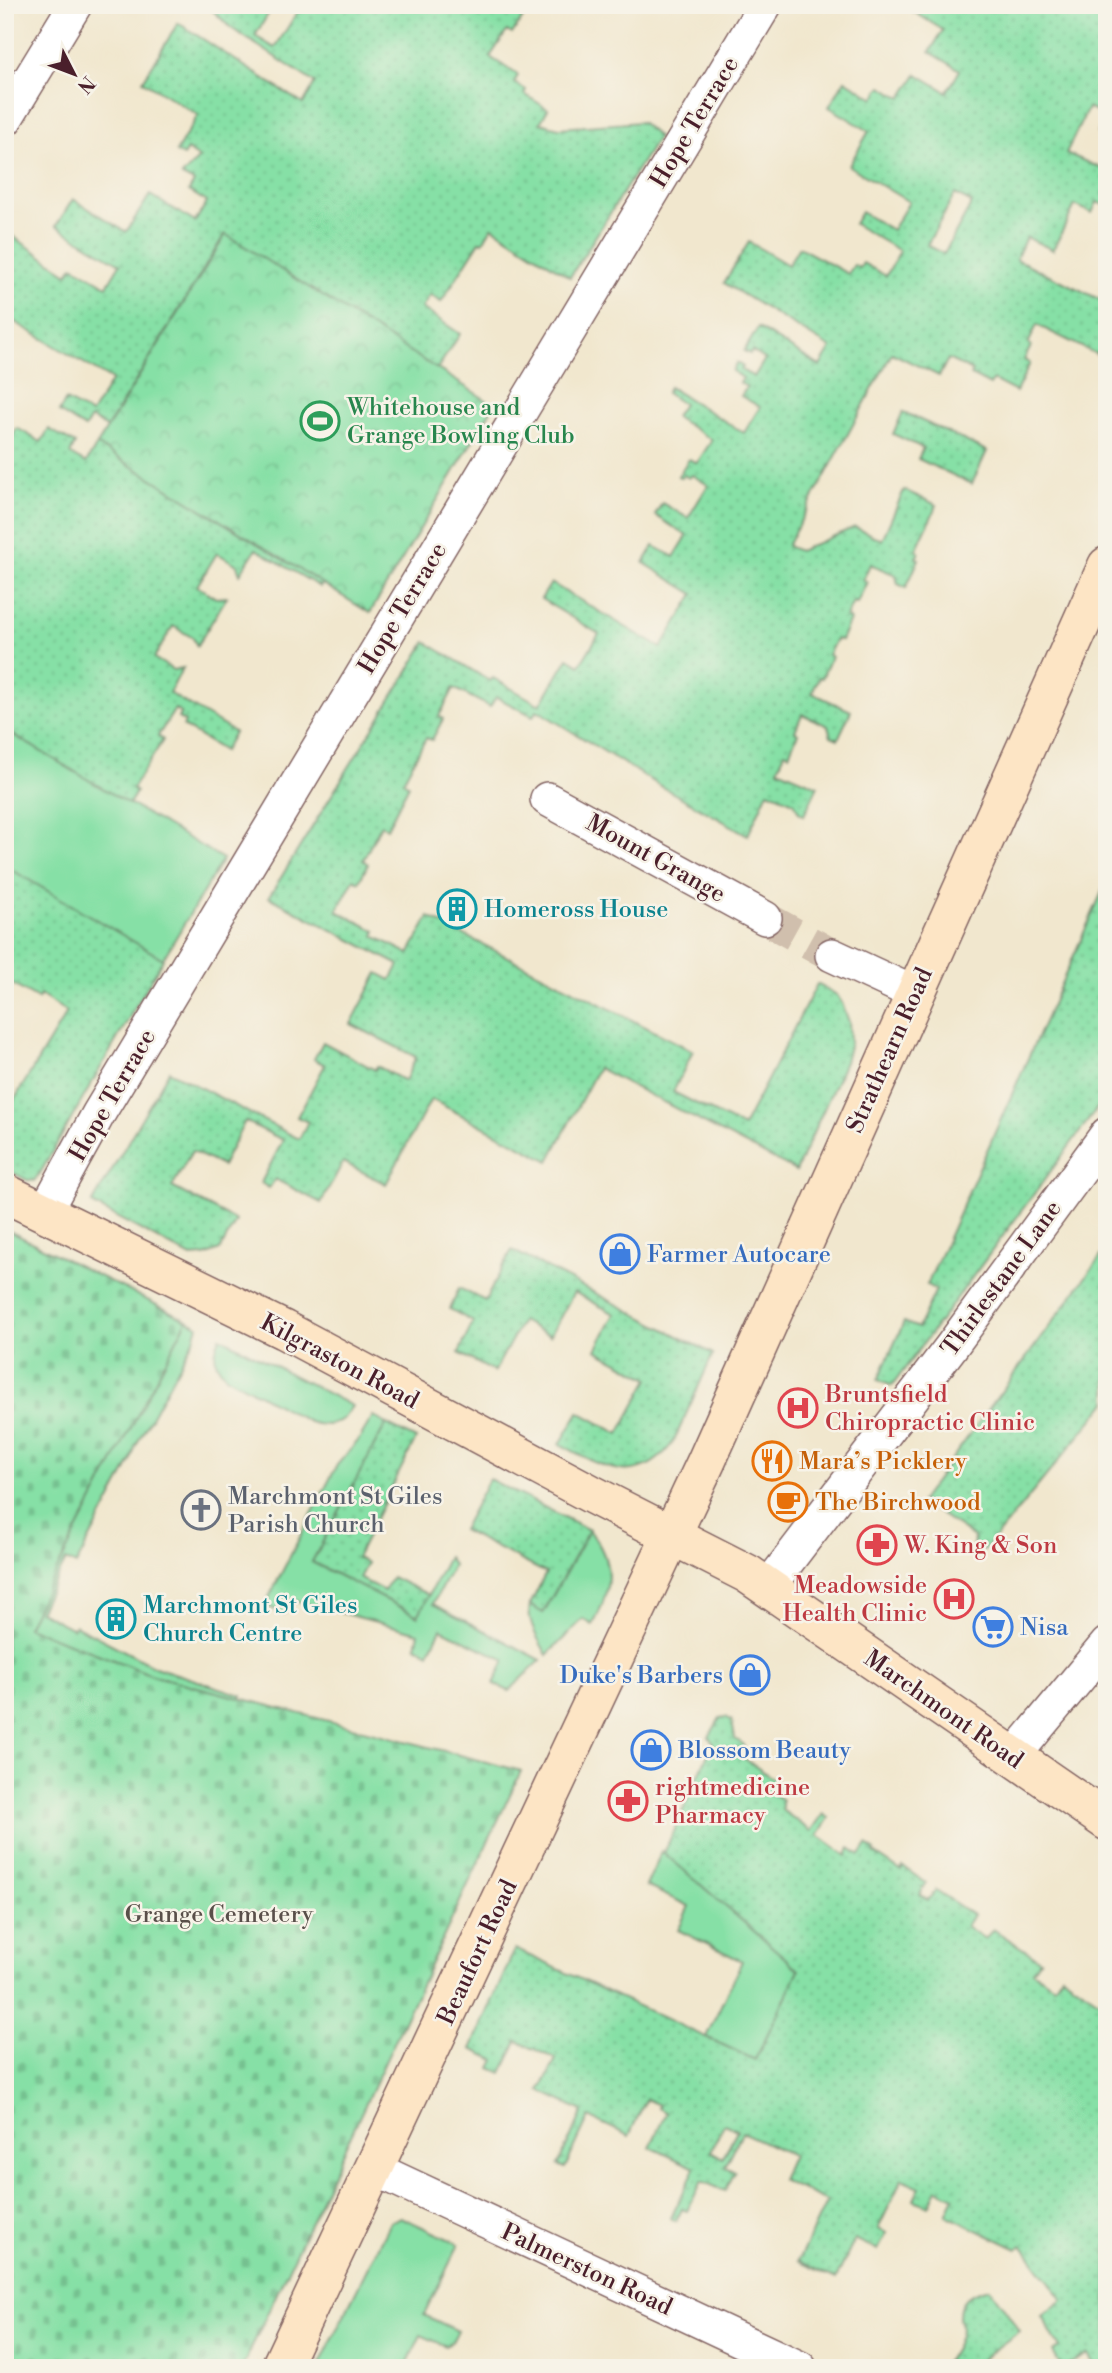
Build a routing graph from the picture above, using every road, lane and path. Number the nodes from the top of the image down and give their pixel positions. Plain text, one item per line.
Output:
1 (75, 5) edge
2 (765, 5) edge
3 (5, 120) edge
4 (1107, 566) edge
5 (547, 799) dead end
6 (765, 918) tunnel mouth
7 (832, 955) tunnel mouth
8 (914, 993) junction
9 (1107, 1134) edge
10 (5, 1193) edge
11 (44, 1213) junction
12 (671, 1535) junction
13 (768, 1587) junction
14 (1107, 1644) edge
15 (1013, 1757) junction
16 (1107, 1821) edge
17 (375, 2169) junction
18 (280, 2368) edge
19 (800, 2368) edge

1 - 3 street
2 - 11 street, Hope Terrace
4 - 8 street, Strathearn Road
5 - 6 street, Mount Grange
7 - 8 street
8 - 12 street, Strathearn Road
9 - 13 street, Thirlestane Lane
10 - 11 street, Kilgraston Road
11 - 12 street, Kilgraston Road
12 - 13 street, Marchmont Road
12 - 17 street, Beaufort Road
13 - 15 street, Marchmont Road
14 - 15 street
15 - 16 street, Marchmont Road
17 - 18 street, Beaufort Road
17 - 19 street, Palmerston Road

